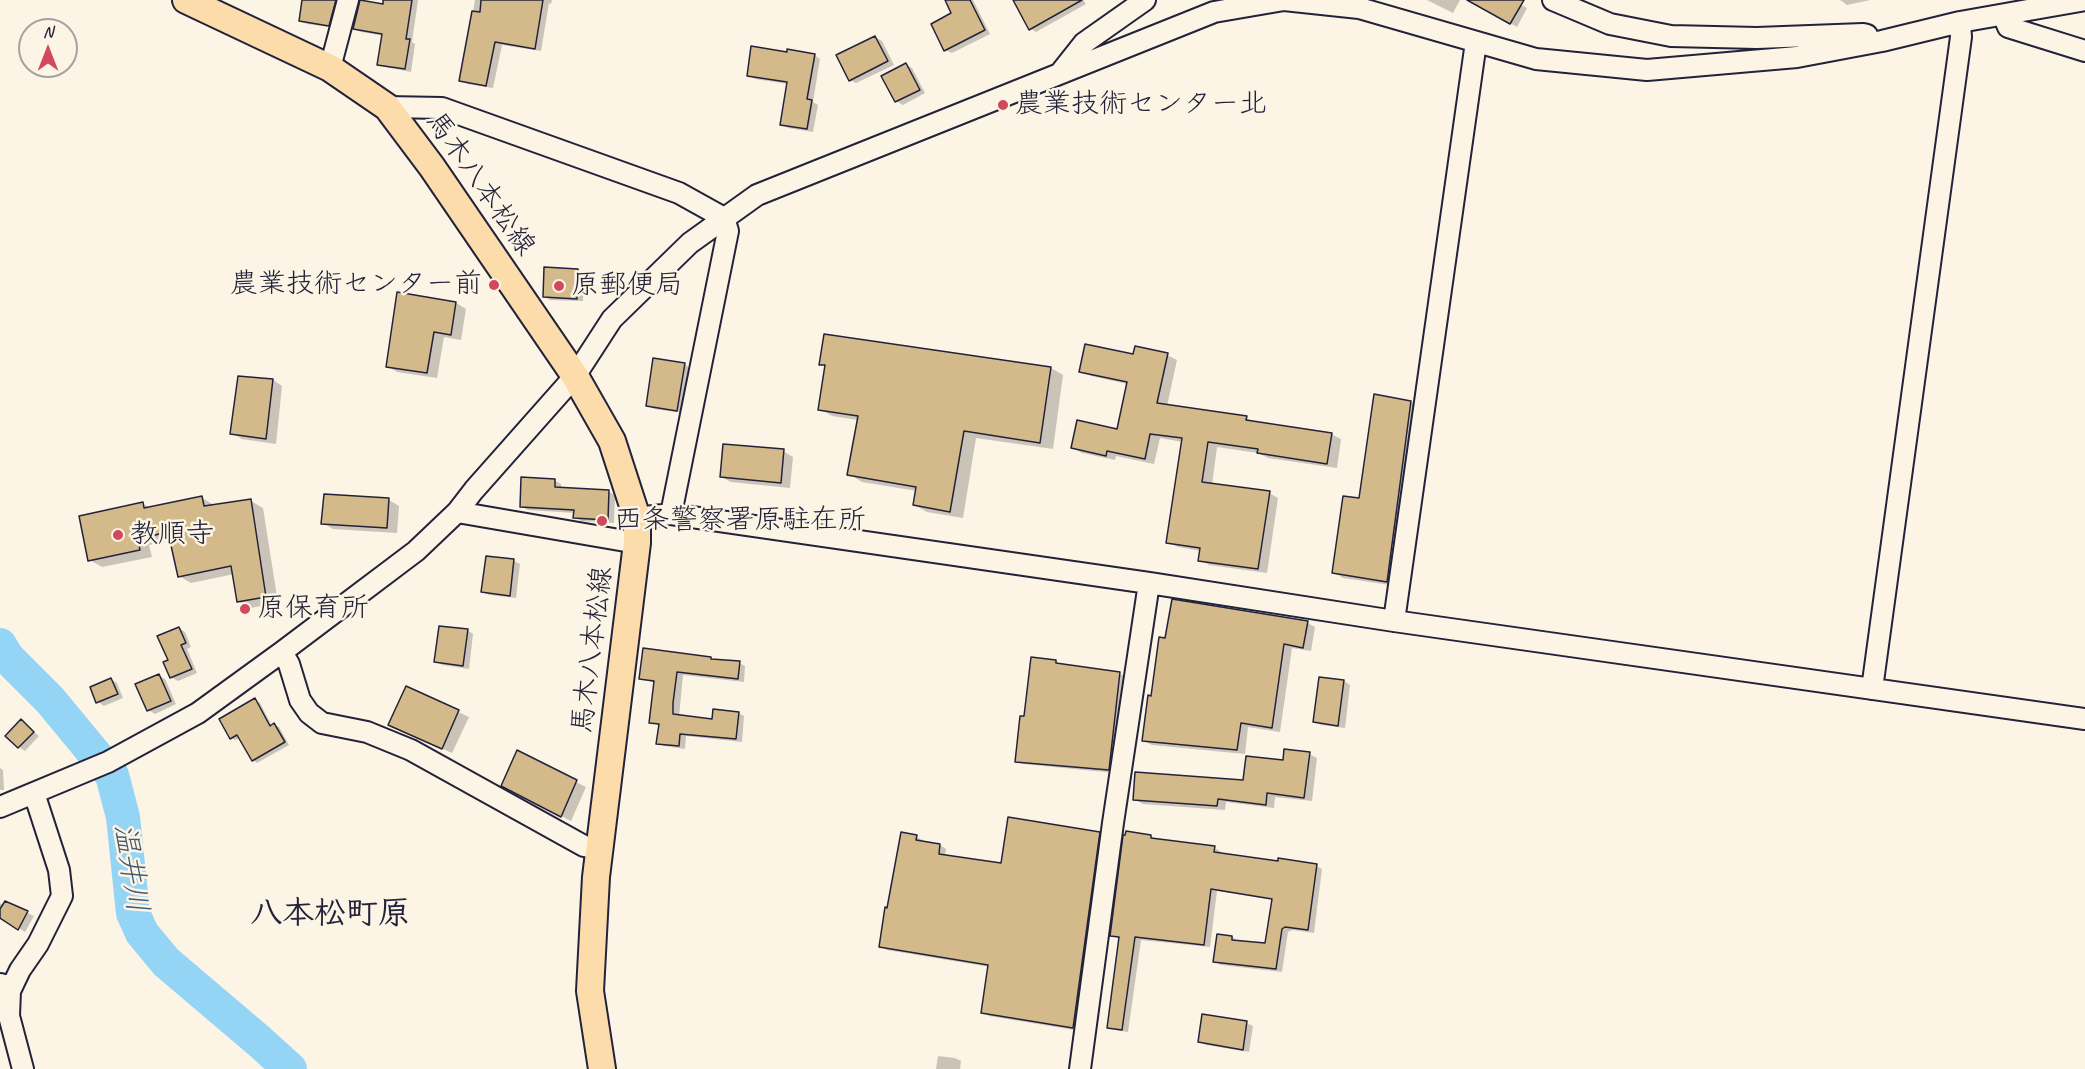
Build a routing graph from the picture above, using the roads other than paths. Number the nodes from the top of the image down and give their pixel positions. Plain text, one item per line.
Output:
1 (186, 0) edge
2 (348, 0) edge
3 (1145, 0) edge
4 (1552, 0) edge
5 (2085, 0) edge
6 (2002, 15) junction
7 (1960, 22) junction
8 (1882, 41) junction
9 (1476, 42) junction
10 (2085, 51) edge
11 (330, 68) junction
12 (1060, 74) junction
13 (387, 107) junction
14 (724, 218) junction
15 (575, 376) junction
16 (457, 512) junction
17 (671, 514) junction
18 (637, 518) junction
19 (638, 543) junction
20 (1149, 583) junction
21 (1394, 621) junction
22 (282, 652) junction
23 (1872, 689) junction
24 (2085, 719) edge
25 (34, 793) junction
26 (0, 807) edge
27 (600, 849) junction
28 (5, 988) edge
29 (23, 1069) edge
30 (602, 1069) edge
31 (1080, 1069) edge

1 - 11 main road, 馬木八本松線
2 - 11 street
3 - 12 street
4 - 8 street
5 - 6 street
6 - 7 street
6 - 10 street
7 - 8 street
7 - 23 street
8 - 9 street
9 - 12 street
9 - 21 street
11 - 13 main road, 馬木八本松線
12 - 14 street
13 - 14 street
13 - 15 main road, 馬木八本松線
14 - 15 street
14 - 17 street
15 - 16 street
15 - 18 main road, 馬木八本松線
16 - 19 street
16 - 22 street
17 - 18 street
17 - 20 street
18 - 19 main road, 馬木八本松線
19 - 27 main road, 馬木八本松線
20 - 21 street
20 - 31 street
21 - 23 street
22 - 25 street
22 - 27 street
23 - 24 street
25 - 26 street
25 - 28 street
27 - 30 main road, 馬木八本松線
28 - 29 street

